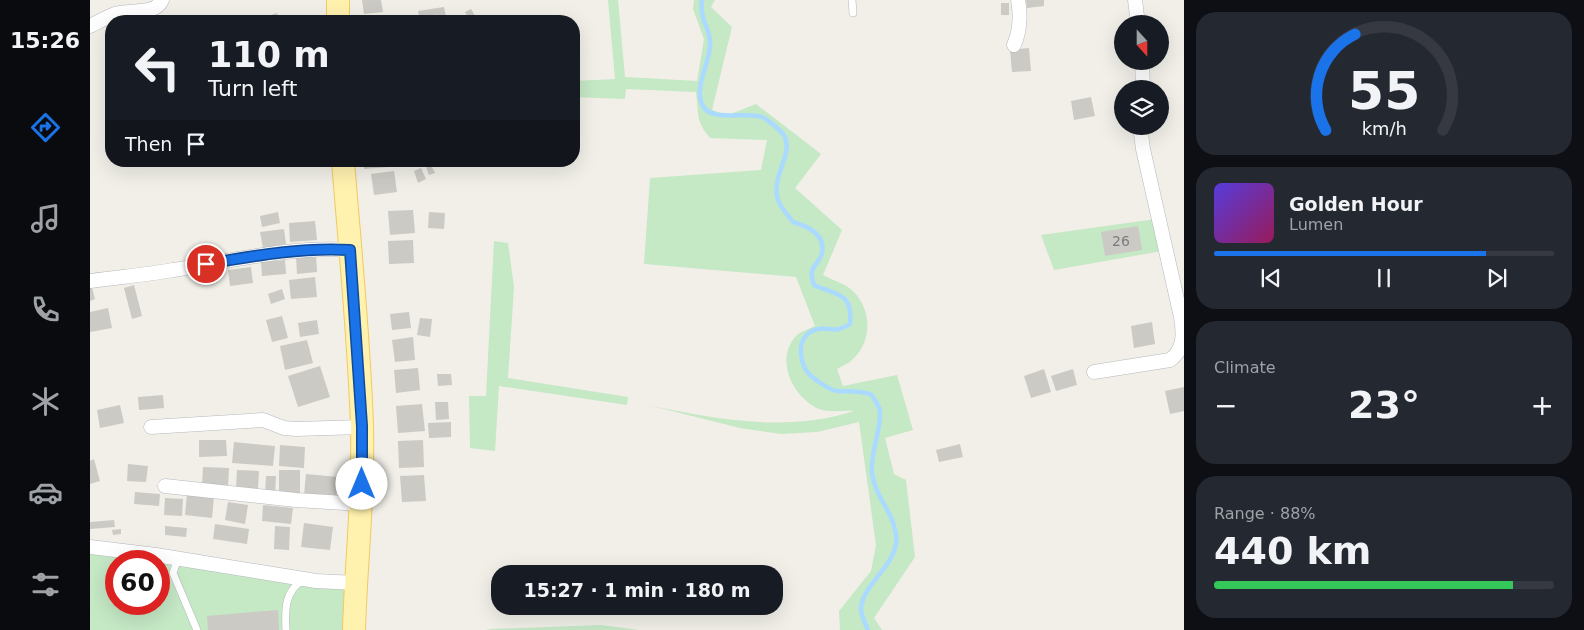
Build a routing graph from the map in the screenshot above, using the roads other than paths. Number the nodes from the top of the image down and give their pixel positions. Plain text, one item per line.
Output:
1 (162, 0) edge
2 (338, 0) edge
3 (852, 0) edge
4 (1018, 0) edge
5 (1136, 0) edge
6 (853, 13) dead end
7 (113, 15) edge
8 (338, 15) edge
9 (1137, 15) edge
10 (105, 19) edge
11 (90, 26) edge
12 (1014, 46) dead end
13 (1141, 135) edge
14 (343, 167) edge
15 (350, 250) junction
16 (90, 280) edge
17 (1094, 372) dead end
18 (362, 426) junction
19 (151, 427) dead end
20 (165, 486) dead end
21 (361, 504) junction
22 (90, 547) edge
23 (178, 558) junction
24 (306, 580) junction
25 (356, 583) junction
26 (197, 630) edge
27 (286, 630) edge
28 (354, 630) edge

1 - 7 street
2 - 8 main road
3 - 6 lane
4 - 12 street
5 - 9 street
10 - 11 street
13 - 17 street
14 - 15 main road
15 - 16 street
15 - 18 main road
18 - 19 street
18 - 21 main road
20 - 21 street
21 - 25 main road
22 - 23 street
23 - 24 street
23 - 26 lane
24 - 25 street
24 - 27 lane
25 - 28 main road

